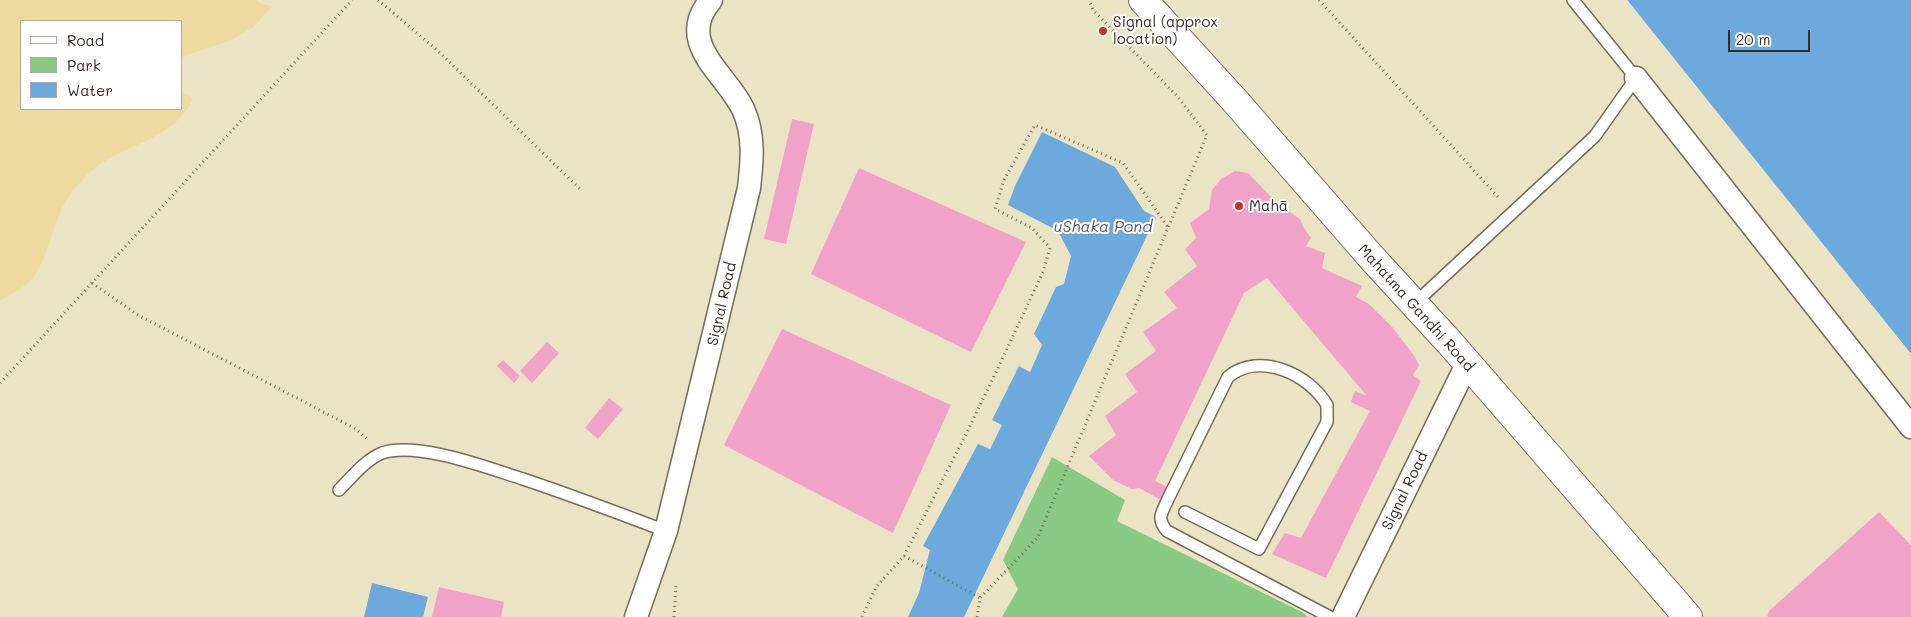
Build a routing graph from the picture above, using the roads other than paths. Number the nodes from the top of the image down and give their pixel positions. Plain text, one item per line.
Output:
1 (712, 0) edge
2 (1143, 0) edge
3 (1573, 0) edge
4 (1636, 78) junction
5 (1414, 304) junction
6 (1467, 364) junction
7 (1911, 426) edge
8 (339, 490) dead end
9 (1185, 512) dead end
10 (666, 531) junction
11 (636, 617) edge
12 (1330, 617) edge
13 (1343, 617) edge
14 (1688, 617) edge

1 - 10 street, Signal Road
2 - 5 street, Mahatma Gandhi Road
3 - 4 lane
4 - 5 lane
4 - 7 street
5 - 6 street, Mahatma Gandhi Road
6 - 13 street, Signal Road
6 - 14 street, Mahatma Gandhi Road
8 - 10 lane
9 - 12 lane
10 - 11 street, Signal Road

